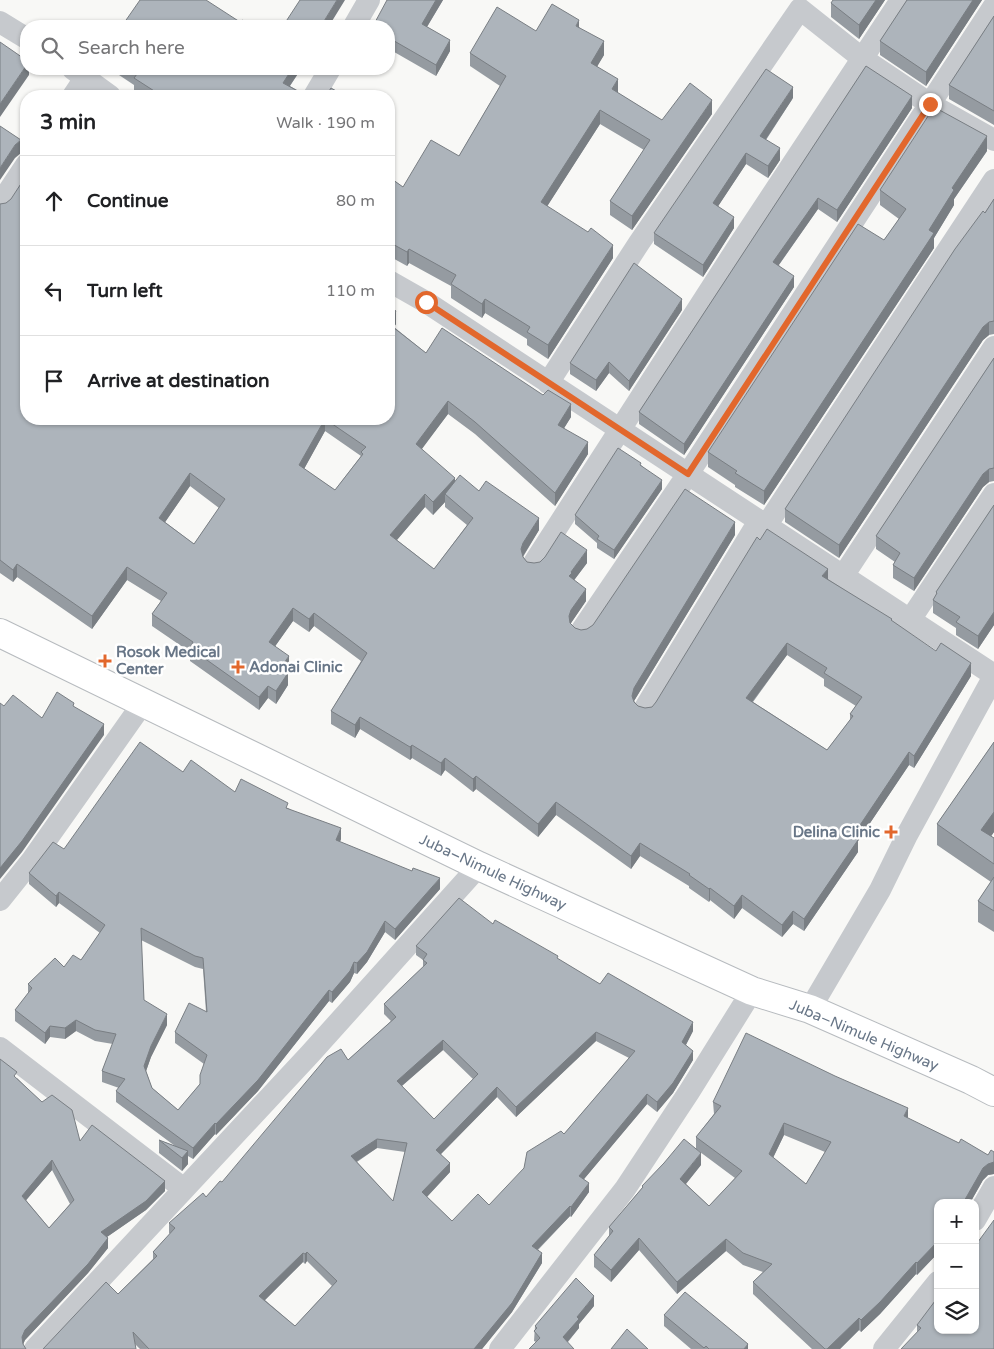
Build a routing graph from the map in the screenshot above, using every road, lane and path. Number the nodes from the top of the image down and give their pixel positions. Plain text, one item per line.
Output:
1 (369, 0) edge
2 (901, 0) edge
3 (994, 6) edge
4 (357, 20) edge
5 (0, 22) edge
6 (20, 34) edge
7 (863, 59) junction
8 (78, 75) edge
9 (82, 75) edge
10 (326, 75) edge
11 (75, 90) edge
12 (102, 90) edge
13 (318, 90) edge
14 (930, 104) junction
15 (994, 140) edge
16 (20, 174) edge
17 (994, 180) edge
18 (0, 204) edge
19 (395, 284) edge
20 (994, 346) edge
21 (548, 383) junction
22 (621, 430) junction
23 (688, 474) junction
24 (994, 494) edge
25 (763, 523) junction
26 (534, 563) edge
27 (843, 576) junction
28 (910, 620) junction
29 (582, 630) edge
30 (0, 633) edge
31 (994, 676) edge
32 (143, 703) junction
33 (645, 708) edge
34 (479, 866) junction
35 (0, 900) edge
36 (752, 991) junction
37 (810, 1009) junction
38 (0, 1048) edge
39 (994, 1092) edge
40 (994, 1187) edge
41 (184, 1189) junction
42 (979, 1213) edge
43 (934, 1287) edge
44 (35, 1349) edge
45 (500, 1349) edge
46 (884, 1349) edge

1 - 4 street
2 - 7 street
3 - 14 street
5 - 6 street
7 - 14 street
7 - 21 street
7 - 22 street
8 - 11 street
9 - 12 street
10 - 13 street
14 - 15 street
14 - 23 street
16 - 18 street
17 - 25 street
19 - 21 street
20 - 27 street
21 - 22 street
22 - 23 street
22 - 26 street
23 - 25 street
23 - 29 street
24 - 28 street
25 - 27 street
25 - 33 street
27 - 28 street
28 - 31 street
30 - 32 main road, Juba–Nimule Highway
31 - 37 street
32 - 34 main road, Juba–Nimule Highway
32 - 35 street
34 - 36 main road, Juba–Nimule Highway
34 - 41 street
36 - 37 main road, Juba–Nimule Highway
36 - 45 street
37 - 39 main road, Juba–Nimule Highway
38 - 41 street
40 - 42 street
41 - 44 street
43 - 46 street

